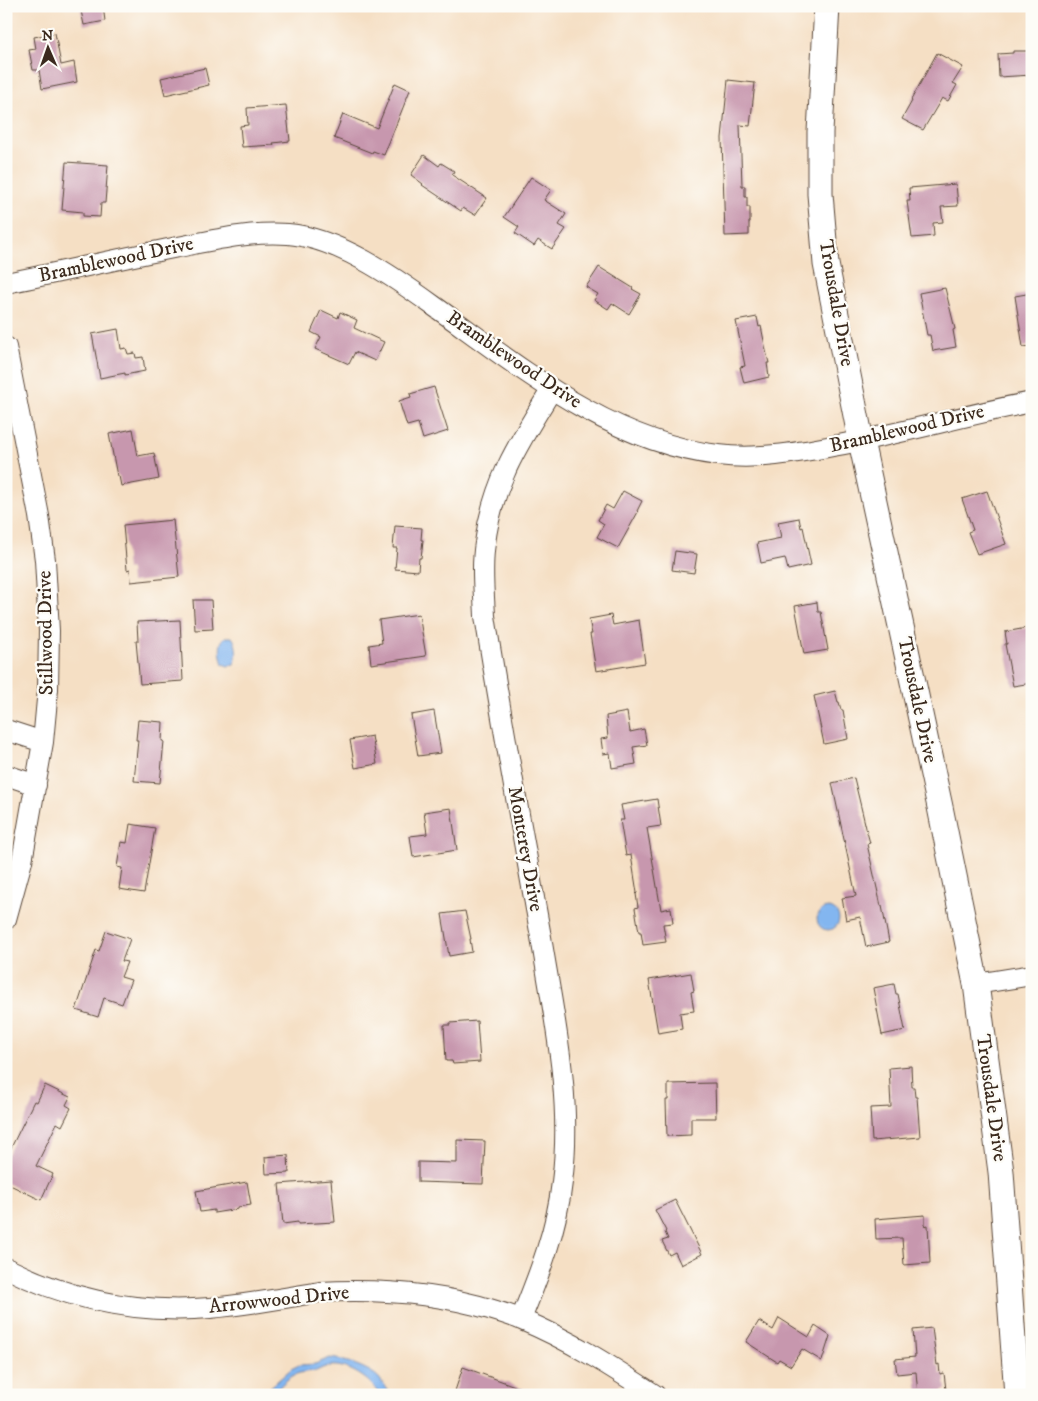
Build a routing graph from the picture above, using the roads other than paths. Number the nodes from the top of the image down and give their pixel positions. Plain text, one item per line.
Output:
1 (827, 6) edge
2 (6, 283) edge
3 (6, 347) edge
4 (552, 389) junction
5 (1032, 402) edge
6 (861, 441) junction
7 (6, 730) edge
8 (43, 742) junction
9 (6, 775) edge
10 (36, 785) junction
11 (6, 919) edge
12 (1032, 975) edge
13 (976, 984) junction
14 (6, 1268) edge
15 (521, 1319) junction
16 (655, 1395) edge
17 (1016, 1395) edge

1 - 6 street, Trousdale Drive
2 - 4 street, Bramblewood Drive
3 - 8 street, Stillwood Drive
4 - 6 street, Bramblewood Drive
4 - 15 street, Monterey Drive
5 - 6 street, Bramblewood Drive
6 - 13 street, Trousdale Drive
7 - 8 street
8 - 10 street, Stillwood Drive
9 - 10 street
10 - 11 street, Stillwood Drive
12 - 13 street
13 - 17 street, Trousdale Drive
14 - 15 street, Arrowwood Drive
15 - 16 street, Arrowwood Drive

